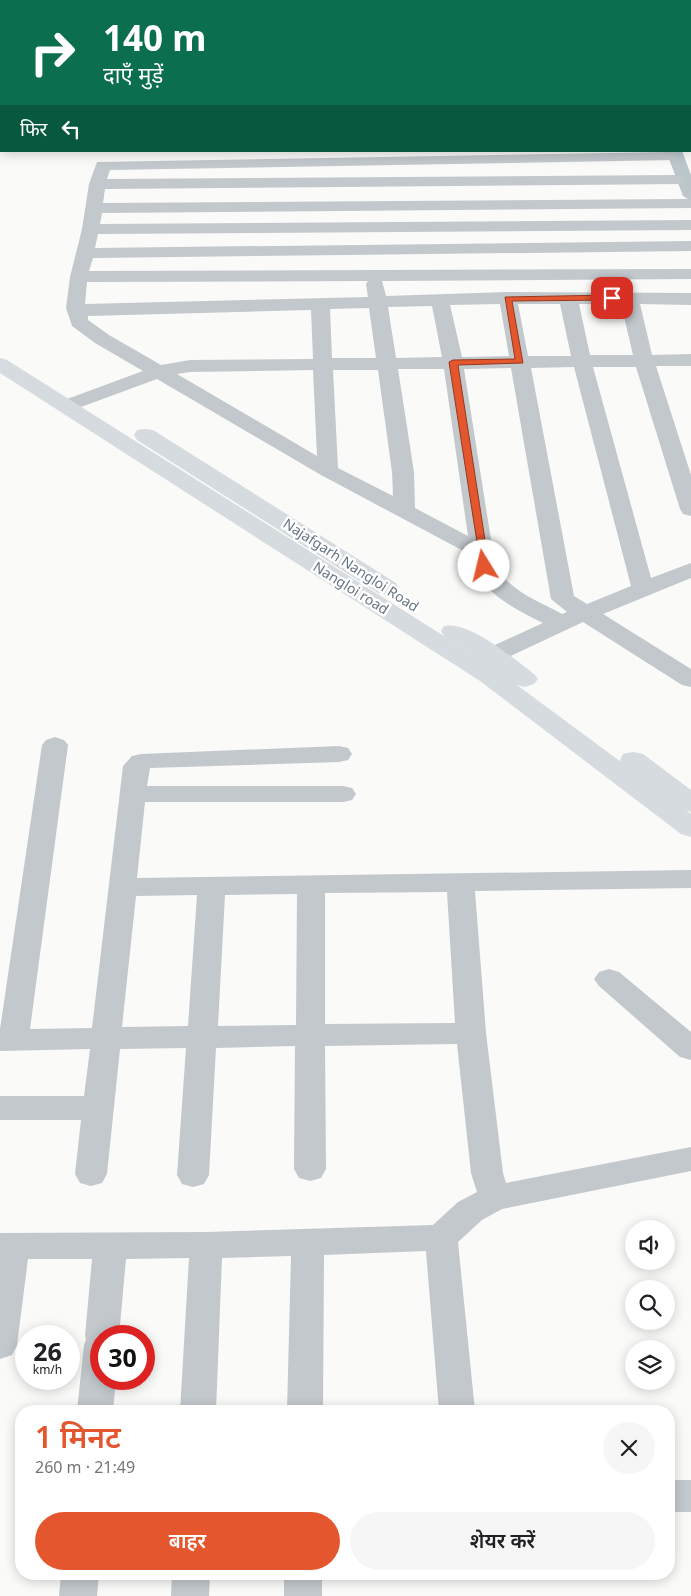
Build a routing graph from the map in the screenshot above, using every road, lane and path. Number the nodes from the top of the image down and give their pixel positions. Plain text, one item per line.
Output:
1 (667, 154) edge
2 (368, 156) edge
3 (677, 180) junction
4 (371, 183) junction
5 (97, 184) junction
6 (372, 206) junction
7 (93, 208) junction
8 (689, 210) edge
9 (691, 225) edge
10 (374, 228) junction
11 (91, 229) junction
12 (691, 246) edge
13 (375, 251) junction
14 (85, 253) junction
15 (691, 274) edge
16 (375, 275) junction
17 (79, 277) junction
18 (508, 298) junction
19 (568, 298) junction
20 (629, 298) junction
21 (691, 299) edge
22 (440, 300) junction
23 (376, 302) junction
24 (320, 304) junction
25 (77, 309) junction
26 (0, 343) edge
27 (644, 360) junction
28 (691, 360) edge
29 (582, 361) junction
30 (453, 362) junction
31 (520, 362) junction
32 (387, 363) junction
33 (0, 364) edge
34 (324, 364) junction
35 (158, 372) junction
36 (76, 402) junction
37 (328, 471) junction
38 (691, 509) edge
39 (404, 510) junction
40 (482, 552) junction
41 (691, 570) edge
42 (643, 590) junction
43 (586, 613) junction
44 (561, 623) junction
45 (493, 655) junction
46 (691, 680) edge
47 (520, 688) junction
48 (55, 745) dead end
49 (339, 754) dead end
50 (134, 794) junction
51 (343, 794) dead end
52 (691, 803) edge
53 (691, 828) edge
54 (691, 879) edge
55 (460, 882) junction
56 (311, 883) junction
57 (212, 885) junction
58 (122, 887) junction
59 (609, 979) dead end
60 (470, 1034) junction
61 (311, 1036) junction
62 (202, 1037) junction
63 (106, 1038) junction
64 (7, 1040) edge
65 (691, 1048) edge
66 (0, 1108) edge
67 (98, 1108) junction
68 (691, 1159) edge
69 (310, 1169) dead end
70 (91, 1174) dead end
71 (192, 1175) dead end
72 (495, 1198) junction
73 (441, 1236) junction
74 (308, 1241) junction
75 (206, 1245) junction
76 (7, 1246) edge
77 (110, 1246) junction
78 (103, 1325) edge
79 (0, 1345) edge
80 (97, 1390) edge
81 (96, 1405) edge
82 (198, 1405) edge
83 (305, 1405) edge
84 (456, 1405) edge
85 (675, 1496) edge
86 (691, 1496) edge
87 (79, 1580) edge
88 (191, 1580) edge
89 (303, 1580) edge
90 (78, 1596) edge
91 (190, 1596) edge
92 (303, 1596) edge

1 - 2 street
1 - 3 street
2 - 4 street
2 - 5 street
3 - 4 street
3 - 8 street
4 - 5 street
4 - 6 street
5 - 7 street
6 - 7 street
6 - 8 street
6 - 10 street
7 - 11 street
9 - 10 street
10 - 11 street
10 - 13 street
11 - 14 street
12 - 13 street
13 - 14 street
13 - 16 street
14 - 17 street
15 - 16 street
16 - 17 street
16 - 23 street
17 - 25 street
18 - 19 street
18 - 22 street
18 - 31 street
19 - 20 street
19 - 29 street
20 - 21 street
20 - 27 street
22 - 23 street
22 - 30 street
23 - 24 street
23 - 32 street
24 - 25 street
24 - 34 street
25 - 35 street
26 - 36 main road, Najafgarh Nangloi Road
27 - 28 street
27 - 29 street
27 - 38 street
29 - 31 street
29 - 42 street
30 - 31 street
30 - 32 street
30 - 40 street
31 - 43 street
32 - 34 street
32 - 39 street
33 - 36 main road, Nangloi road
34 - 35 street
34 - 37 street
35 - 36 street
35 - 37 street
36 - 45 main road, Najafgarh Nangloi Road
36 - 47 main road, Nangloi road
37 - 39 street
39 - 40 street
40 - 44 street
41 - 42 street
42 - 43 street
43 - 44 street
43 - 46 street
44 - 45 street
45 - 47 main road, Najafgarh Nangloi Road
47 - 52 main road, Najafgarh Nangloi Road
47 - 53 main road, Nangloi road
48 - 64 street
49 - 50 street
50 - 51 street
50 - 58 street
54 - 55 street
55 - 56 street
55 - 60 street
56 - 57 street
56 - 61 street
57 - 58 street
57 - 62 street
58 - 63 street
59 - 65 street
60 - 61 street
60 - 72 street
61 - 62 street
61 - 69 street
62 - 63 street
62 - 71 street
63 - 64 street
63 - 67 street
66 - 67 street
67 - 70 street
68 - 72 street
72 - 73 street
73 - 74 street
73 - 84 street
74 - 75 street
74 - 83 street
75 - 77 street
75 - 82 street
76 - 77 street
76 - 79 street
77 - 78 street
80 - 81 street
85 - 86 street
87 - 90 street
88 - 91 street
89 - 92 street

